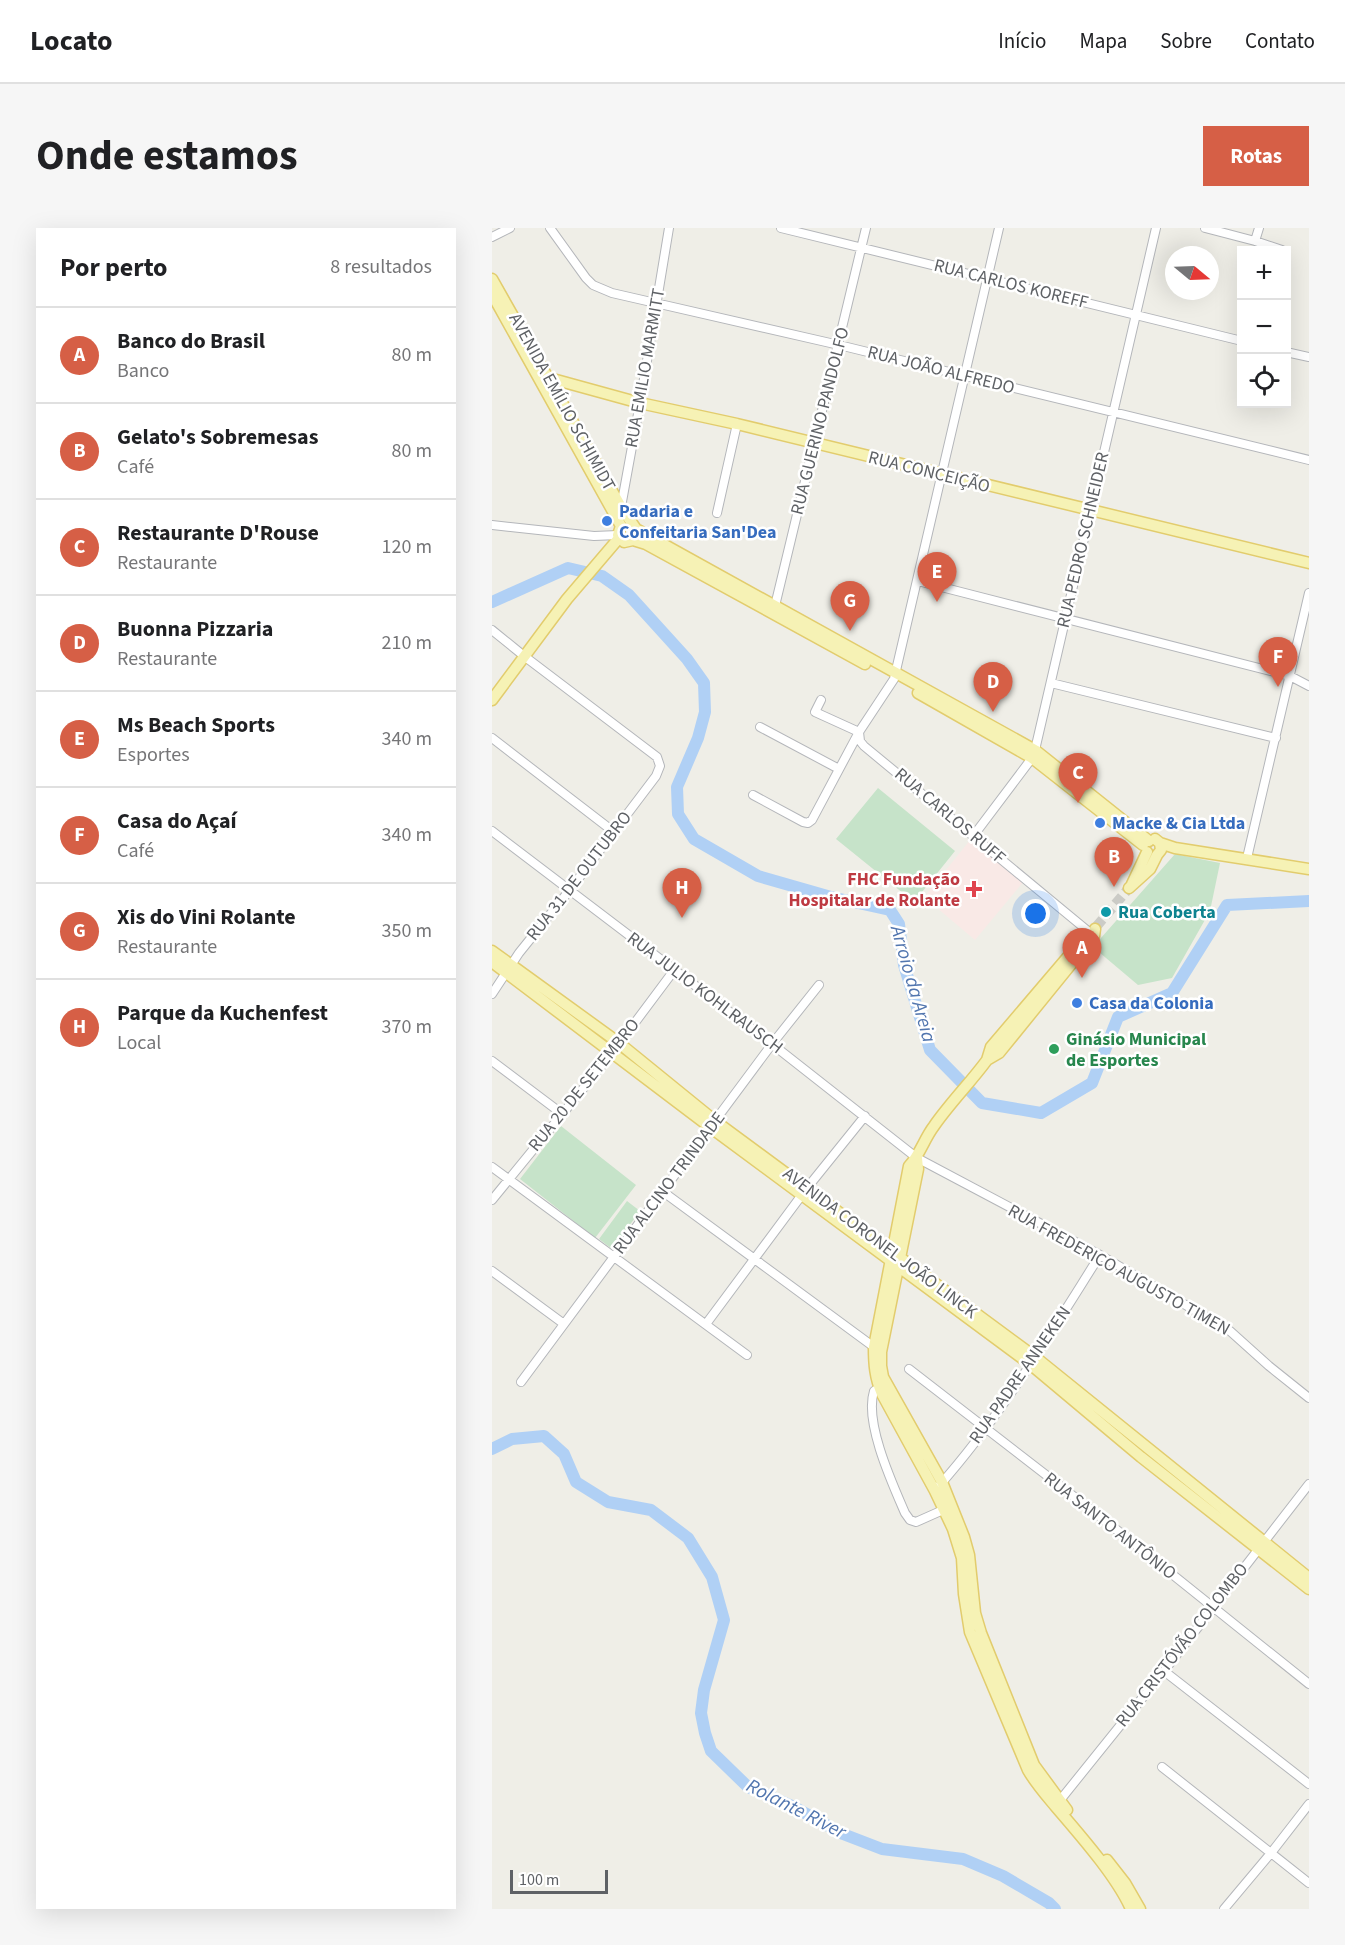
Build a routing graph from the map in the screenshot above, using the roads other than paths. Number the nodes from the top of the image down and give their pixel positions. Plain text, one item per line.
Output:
1 (510, 228) edge
2 (550, 228) edge
3 (669, 228) edge
4 (781, 228) edge
5 (867, 228) edge
6 (999, 228) edge
7 (1156, 228) edge
8 (1205, 228) edge
9 (1259, 228) edge
10 (492, 237) edge
11 (1255, 241) junction
12 (1270, 246) edge
13 (862, 248) junction
14 (987, 278) junction
15 (492, 279) edge
16 (492, 294) edge
17 (656, 302) junction
18 (1135, 314) junction
19 (1237, 339) edge
20 (839, 345) junction
21 (1291, 353) edge
22 (1309, 357) edge
23 (965, 375) junction
24 (545, 380) junction
25 (640, 403) junction
26 (1113, 412) junction
27 (737, 424) junction
28 (814, 444) junction
29 (1309, 460) edge
30 (592, 465) junction
31 (943, 475) junction
32 (621, 507) junction
33 (1090, 511) junction
34 (717, 513) dead end
35 (492, 525) edge
36 (626, 534) junction
37 (1309, 563) edge
38 (918, 581) junction
39 (1309, 593) edge
40 (774, 609) junction
41 (1066, 618) junction
42 (492, 630) edge
43 (524, 656) junction
44 (894, 676) junction
45 (1290, 676) junction
46 (1051, 683) junction
47 (1309, 686) edge
48 (492, 700) edge
49 (822, 700) dead end
50 (760, 727) dead end
51 (859, 732) junction
52 (492, 738) edge
53 (1276, 738) junction
54 (1034, 754) junction
55 (839, 770) junction
56 (753, 795) dead end
57 (492, 831) edge
58 (614, 832) junction
59 (974, 835) junction
60 (1153, 848) junction
61 (1247, 858) junction
62 (1309, 870) edge
63 (1130, 886) tunnel mouth
64 (569, 891) junction
65 (1094, 931) joint
66 (492, 951) edge
67 (492, 962) edge
68 (509, 969) junction
69 (675, 969) junction
70 (819, 985) dead end
71 (492, 994) edge
72 (772, 1044) junction
73 (616, 1048) junction
74 (492, 1061) edge
75 (561, 1113) junction
76 (865, 1116) junction
77 (713, 1124) junction
78 (917, 1158) junction
79 (492, 1167) edge
80 (508, 1179) junction
81 (662, 1191) junction
82 (805, 1191) junction
83 (492, 1200) edge
84 (1100, 1255) junction
85 (614, 1256) junction
86 (755, 1258) junction
87 (895, 1260) junction
88 (492, 1272) edge
89 (564, 1324) junction
90 (706, 1324) junction
91 (878, 1350) junction
92 (747, 1355) dead end
93 (1032, 1361) junction
94 (909, 1369) dead end
95 (521, 1382) dead end
96 (883, 1386) junction
97 (1309, 1398) edge
98 (985, 1429) junction
99 (1309, 1484) edge
100 (939, 1487) junction
101 (943, 1510) junction
102 (1261, 1545) junction
103 (1309, 1578) edge
104 (1309, 1589) edge
105 (1213, 1607) junction
106 (1164, 1671) junction
107 (1309, 1684) edge
108 (1008, 1713) junction
109 (1162, 1767) dead end
110 (1309, 1784) edge
111 (1058, 1803) junction
112 (1309, 1804) edge
113 (1271, 1853) junction
114 (1309, 1883) edge
115 (1131, 1909) edge
116 (1140, 1909) edge
117 (1225, 1909) edge

1 - 10 street
2 - 17 street, RUA JOÃO ALFREDO
3 - 17 street, RUA EMILIO MARMITT
4 - 13 street, RUA CARLOS KOREFF
5 - 13 street, RUA GUERINO PANDOLFO
6 - 14 street
7 - 18 street, RUA PEDRO SCHNEIDER
8 - 11 street
9 - 11 street
11 - 12 street
13 - 14 street, RUA CARLOS KOREFF
13 - 20 street, RUA GUERINO PANDOLFO
14 - 18 street, RUA CARLOS KOREFF
14 - 23 street
15 - 24 main road, AVENIDA EMÍLIO SCHIMIDT
16 - 24 main road, AVENIDA EMÍLIO SCHIMIDT
17 - 20 street, RUA JOÃO ALFREDO
17 - 25 street, RUA EMILIO MARMITT
18 - 19 street, RUA CARLOS KOREFF
18 - 26 street, RUA PEDRO SCHNEIDER
20 - 23 street, RUA JOÃO ALFREDO
20 - 28 street, RUA GUERINO PANDOLFO
21 - 22 street
23 - 26 street, RUA JOÃO ALFREDO
23 - 31 street
24 - 25 main road, RUA CONCEIÇÃO
24 - 30 main road, AVENIDA EMÍLIO SCHIMIDT
25 - 27 main road, RUA CONCEIÇÃO
25 - 32 street, RUA EMILIO MARMITT
26 - 29 street, RUA JOÃO ALFREDO
26 - 33 street, RUA PEDRO SCHNEIDER
27 - 28 main road, RUA CONCEIÇÃO
27 - 34 street
28 - 31 main road, RUA CONCEIÇÃO
28 - 40 street, RUA GUERINO PANDOLFO
30 - 32 main road, AVENIDA EMÍLIO SCHIMIDT
30 - 36 main road, AVENIDA EMÍLIO SCHIMIDT
31 - 33 main road, RUA CONCEIÇÃO
31 - 38 street
32 - 36 main road, AVENIDA EMÍLIO SCHIMIDT
33 - 37 main road, RUA CONCEIÇÃO
33 - 41 street, RUA PEDRO SCHNEIDER
35 - 36 street
36 - 40 main road
36 - 43 main road
38 - 41 street
38 - 44 street
39 - 45 street
40 - 44 main road
41 - 45 street
41 - 46 street, RUA PEDRO SCHNEIDER
42 - 43 street
43 - 48 main road
43 - 58 street, RUA 31 DE OUTUBRO
44 - 51 street
44 - 54 main road
45 - 47 street
45 - 53 street
46 - 53 street
46 - 54 street, RUA PEDRO SCHNEIDER
49 - 51 street
50 - 55 street
51 - 55 street
51 - 59 street, RUA CARLOS RUFF
52 - 58 street
53 - 61 street
54 - 59 street, RUA PEDRO SCHNEIDER
54 - 60 main road
55 - 56 street
57 - 64 street, RUA JULIO KOHLRAUSCH
58 - 64 street, RUA 31 DE OUTUBRO
59 - 65 street, RUA CARLOS RUFF
60 - 61 main road
60 - 63 main road
61 - 62 main road
64 - 68 street, RUA 31 DE OUTUBRO
64 - 69 street, RUA JULIO KOHLRAUSCH
65 - 78 main road
66 - 68 main road, AVENIDA CORONEL JOÃO LINCK
67 - 68 main road, AVENIDA CORONEL JOÃO LINCK
68 - 71 street, RUA 31 DE OUTUBRO
68 - 73 main road, AVENIDA CORONEL JOÃO LINCK
69 - 72 street, RUA JULIO KOHLRAUSCH
69 - 73 street, RUA 20 DE SETEMBRO
70 - 72 street, RUA ALCINO TRINDADE
72 - 76 street, RUA JULIO KOHLRAUSCH
72 - 77 street, RUA ALCINO TRINDADE
73 - 75 street, RUA 20 DE SETEMBRO
73 - 77 main road, AVENIDA CORONEL JOÃO LINCK
74 - 75 street
75 - 80 street, RUA 20 DE SETEMBRO
76 - 78 street, RUA JULIO KOHLRAUSCH
76 - 82 street
77 - 81 street, RUA ALCINO TRINDADE
77 - 82 main road, AVENIDA CORONEL JOÃO LINCK
78 - 84 street, RUA FREDERICO AUGUSTO TIMEN
78 - 87 main road
79 - 80 street
80 - 83 street, RUA 20 DE SETEMBRO
80 - 85 street
81 - 85 street, RUA ALCINO TRINDADE
81 - 86 street
82 - 86 street
82 - 87 main road, AVENIDA CORONEL JOÃO LINCK
84 - 93 street, RUA PADRE ANNEKEN
84 - 97 street, RUA FREDERICO AUGUSTO TIMEN
85 - 89 street, RUA ALCINO TRINDADE
85 - 90 street
86 - 90 street
86 - 91 street
87 - 91 main road
87 - 93 main road, AVENIDA CORONEL JOÃO LINCK
88 - 89 street
89 - 95 street, RUA ALCINO TRINDADE
90 - 92 street
91 - 96 main road
93 - 98 street, RUA PADRE ANNEKEN
93 - 102 main road, AVENIDA CORONEL JOÃO LINCK
94 - 98 street, RUA SANTO ANTÔNIO
96 - 100 main road
96 - 101 street
98 - 100 street, RUA PADRE ANNEKEN
98 - 105 street, RUA SANTO ANTÔNIO
99 - 102 street, RUA CRISTÓVÃO COLOMBO
100 - 101 main road
100 - 108 main road
101 - 108 main road
102 - 103 main road
102 - 104 main road
102 - 105 street, RUA CRISTÓVÃO COLOMBO
105 - 106 street, RUA CRISTÓVÃO COLOMBO
105 - 107 street, RUA SANTO ANTÔNIO
106 - 110 street
106 - 111 street, RUA CRISTÓVÃO COLOMBO
108 - 111 main road
109 - 113 street
111 - 115 main road
111 - 116 main road
112 - 113 street
113 - 114 street
113 - 117 street

